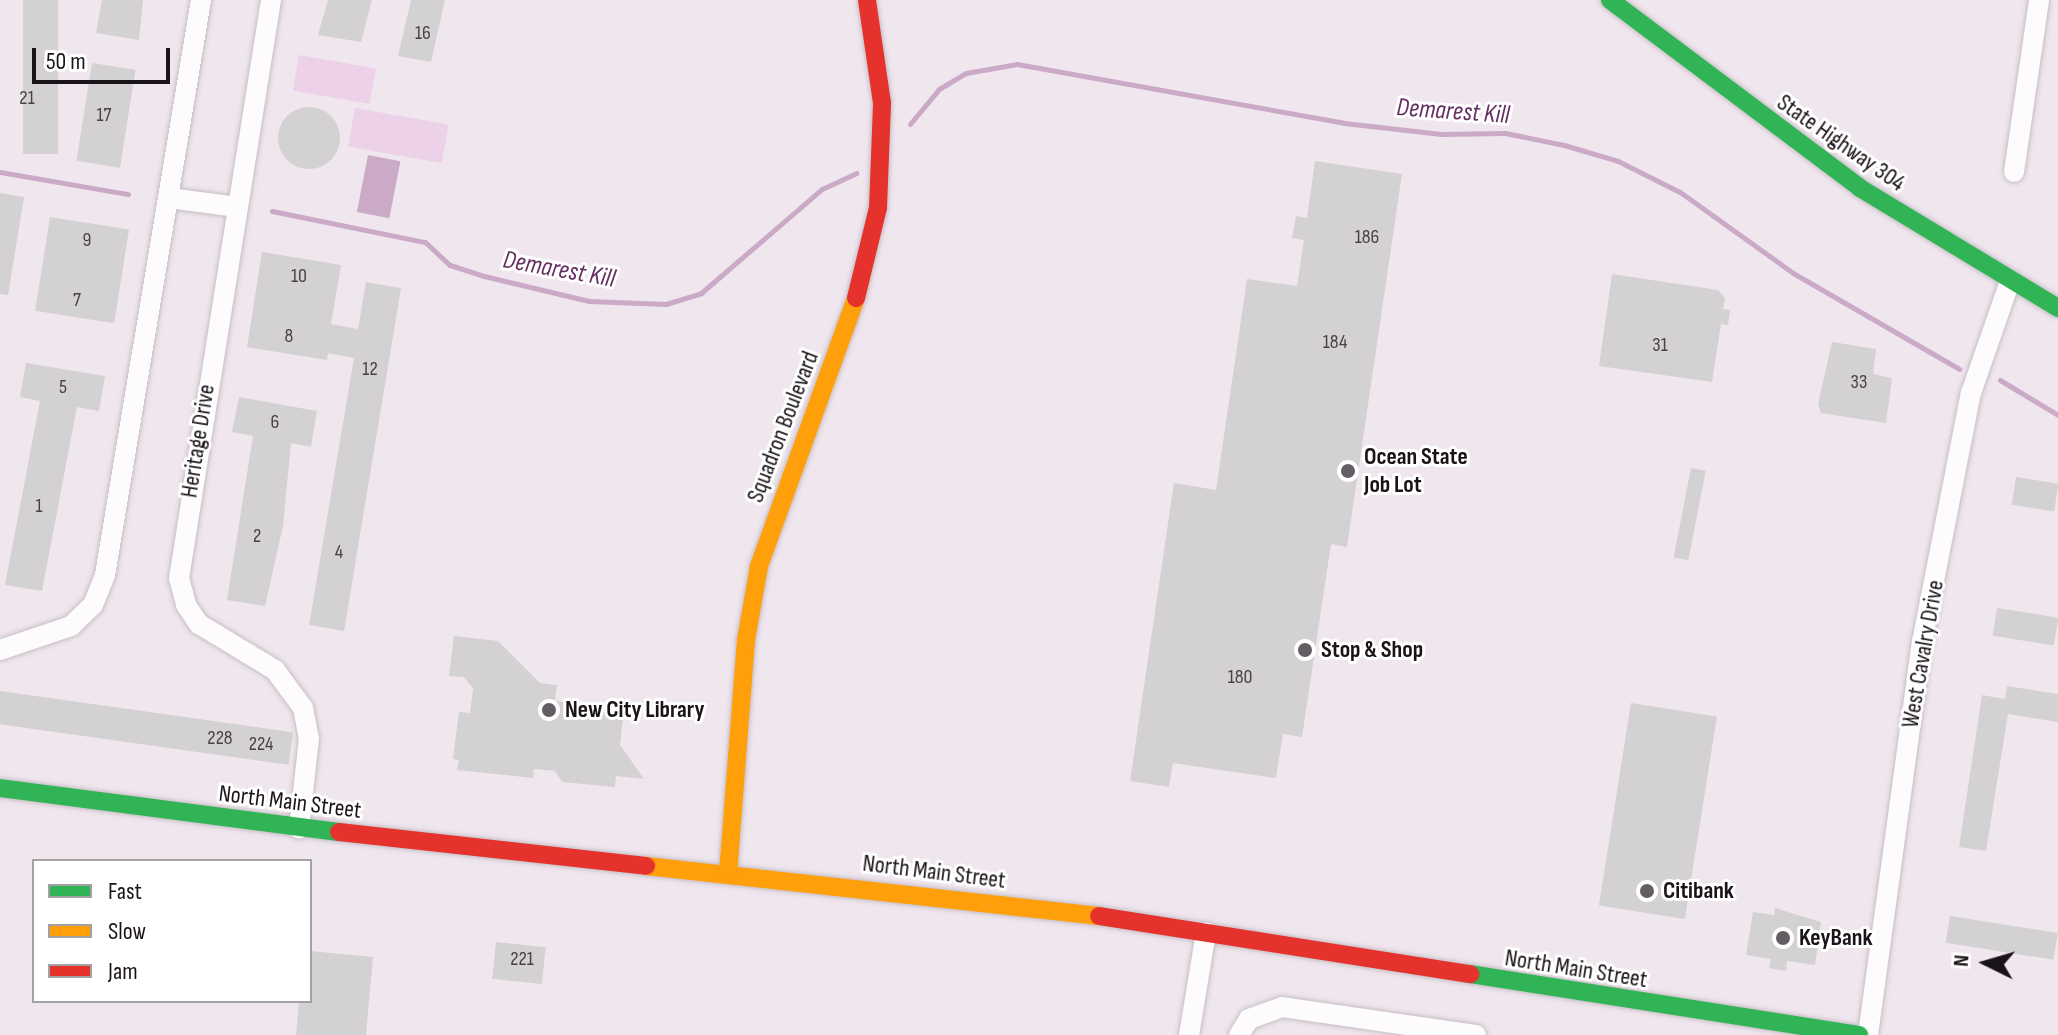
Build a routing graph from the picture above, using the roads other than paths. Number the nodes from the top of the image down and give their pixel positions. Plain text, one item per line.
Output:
1 (201, 0) edge
2 (271, 0) edge
3 (867, 0) edge
4 (1610, 0) edge
5 (2039, 0) edge
6 (2014, 172) dead end
7 (169, 198) junction
8 (237, 207) junction
9 (2010, 281) junction
10 (2058, 308) edge
11 (0, 650) edge
12 (0, 788) edge
13 (299, 828) junction
14 (728, 874) junction
15 (1206, 932) junction
16 (1189, 1035) edge
17 (1239, 1035) edge
18 (1476, 1035) edge
19 (1859, 1035) edge
20 (1868, 1035) edge

1 - 7 street
2 - 8 street, Heritage Drive
3 - 14 street, Squadron Boulevard
4 - 9 street, State Highway 304
5 - 6 street
7 - 8 street
7 - 11 street
8 - 13 street, Heritage Drive
9 - 10 street, State Highway 304
9 - 20 street, West Cavalry Drive
12 - 13 street, North Main Street
13 - 14 street, North Main Street
14 - 15 street, North Main Street
15 - 16 street
15 - 19 street, North Main Street
17 - 18 street

